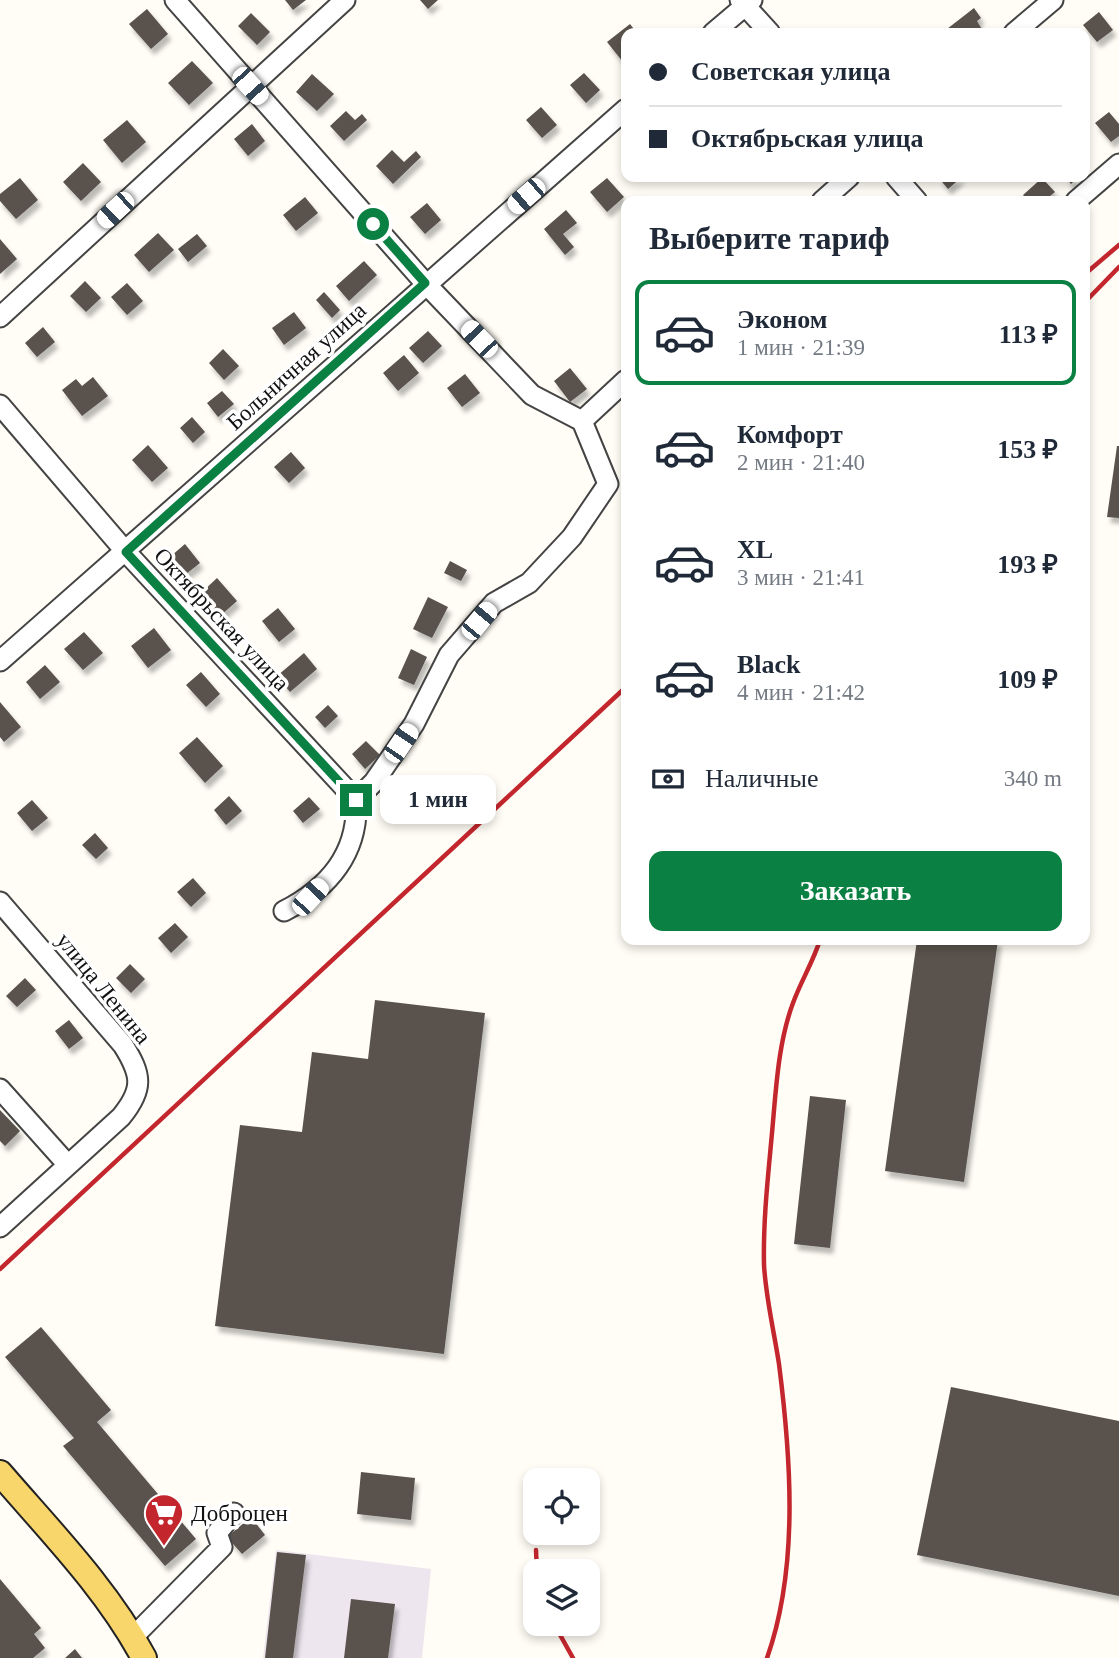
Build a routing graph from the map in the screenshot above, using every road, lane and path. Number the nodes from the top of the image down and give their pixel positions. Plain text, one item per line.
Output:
1 (175, 0) edge
2 (345, 0) edge
3 (1053, 0) edge
4 (746, 2) edge
5 (718, 28) edge
6 (765, 28) edge
7 (1020, 28) edge
8 (250, 86) junction
9 (621, 113) edge
10 (1119, 164) edge
11 (843, 182) edge
12 (900, 182) edge
13 (828, 196) edge
14 (913, 196) edge
15 (1082, 196) edge
16 (425, 283) junction
17 (0, 317) edge
18 (621, 385) edge
19 (0, 405) edge
20 (582, 421) junction
21 (126, 552) junction
22 (0, 661) edge
23 (356, 800) junction
24 (0, 902) edge
25 (284, 911) dead end
26 (0, 1089) edge
27 (68, 1165) junction
28 (0, 1227) edge
29 (0, 1472) edge
30 (234, 1513) dead end
31 (138, 1648) edge

1 - 8 street
2 - 8 street
3 - 7 street
4 - 5 street
4 - 6 street
8 - 16 street
8 - 17 street
9 - 16 street, Больничная улица
10 - 15 street
11 - 13 street
12 - 14 street
16 - 20 street
16 - 21 street, Больничная улица
18 - 20 street
19 - 21 street, Октябрьская улица
20 - 23 street
21 - 22 street, Больничная улица
21 - 23 street, Октябрьская улица
23 - 25 street
24 - 27 street, улица Ленина
26 - 27 street
27 - 28 street, улица Ленина
29 - 31 main road
30 - 31 street

